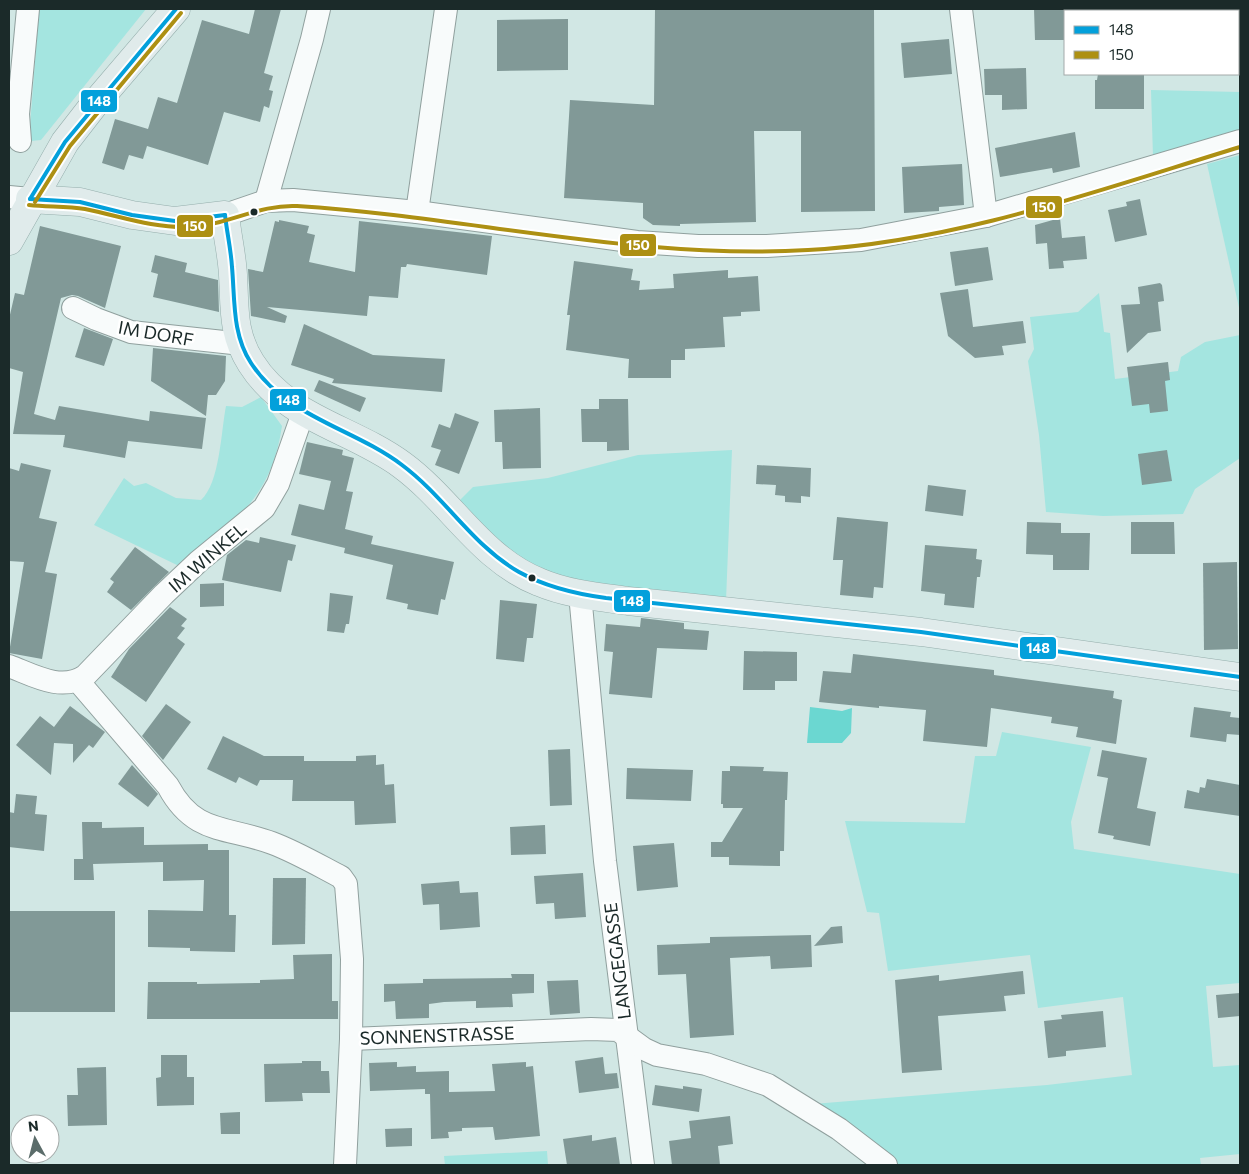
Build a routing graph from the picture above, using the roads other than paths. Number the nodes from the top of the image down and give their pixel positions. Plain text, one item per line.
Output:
1 (28, 9) edge
2 (176, 9) edge
3 (318, 9) edge
4 (446, 9) edge
5 (961, 9) edge
6 (16, 41) edge
7 (20, 141) dead end
8 (1240, 141) edge
9 (20, 198) edge
10 (266, 201) junction
11 (417, 212) junction
12 (225, 215) junction
13 (986, 216) junction
14 (9, 241) edge
15 (73, 308) dead end
16 (242, 344) junction
17 (303, 412) junction
18 (580, 594) junction
19 (9, 666) edge
20 (1240, 677) edge
21 (78, 681) junction
22 (626, 1034) junction
23 (351, 1039) junction
24 (345, 1165) edge
25 (643, 1165) edge
26 (886, 1165) edge

1 - 6 street
2 - 9 main road
3 - 10 street
4 - 11 street
5 - 13 street
6 - 7 street
8 - 13 street
9 - 12 main road
9 - 14 main road
10 - 11 street
10 - 12 street
11 - 13 street
12 - 16 main road
15 - 16 street, IM DORF
16 - 17 main road
17 - 18 main road
17 - 21 street, IM WINKEL
18 - 20 main road
18 - 22 street, LANGEGASSE
19 - 21 street
21 - 23 street, SONNENSTRASSE
22 - 23 street, SONNENSTRASSE
22 - 25 street
22 - 26 street, LANGEGASSE
23 - 24 street

